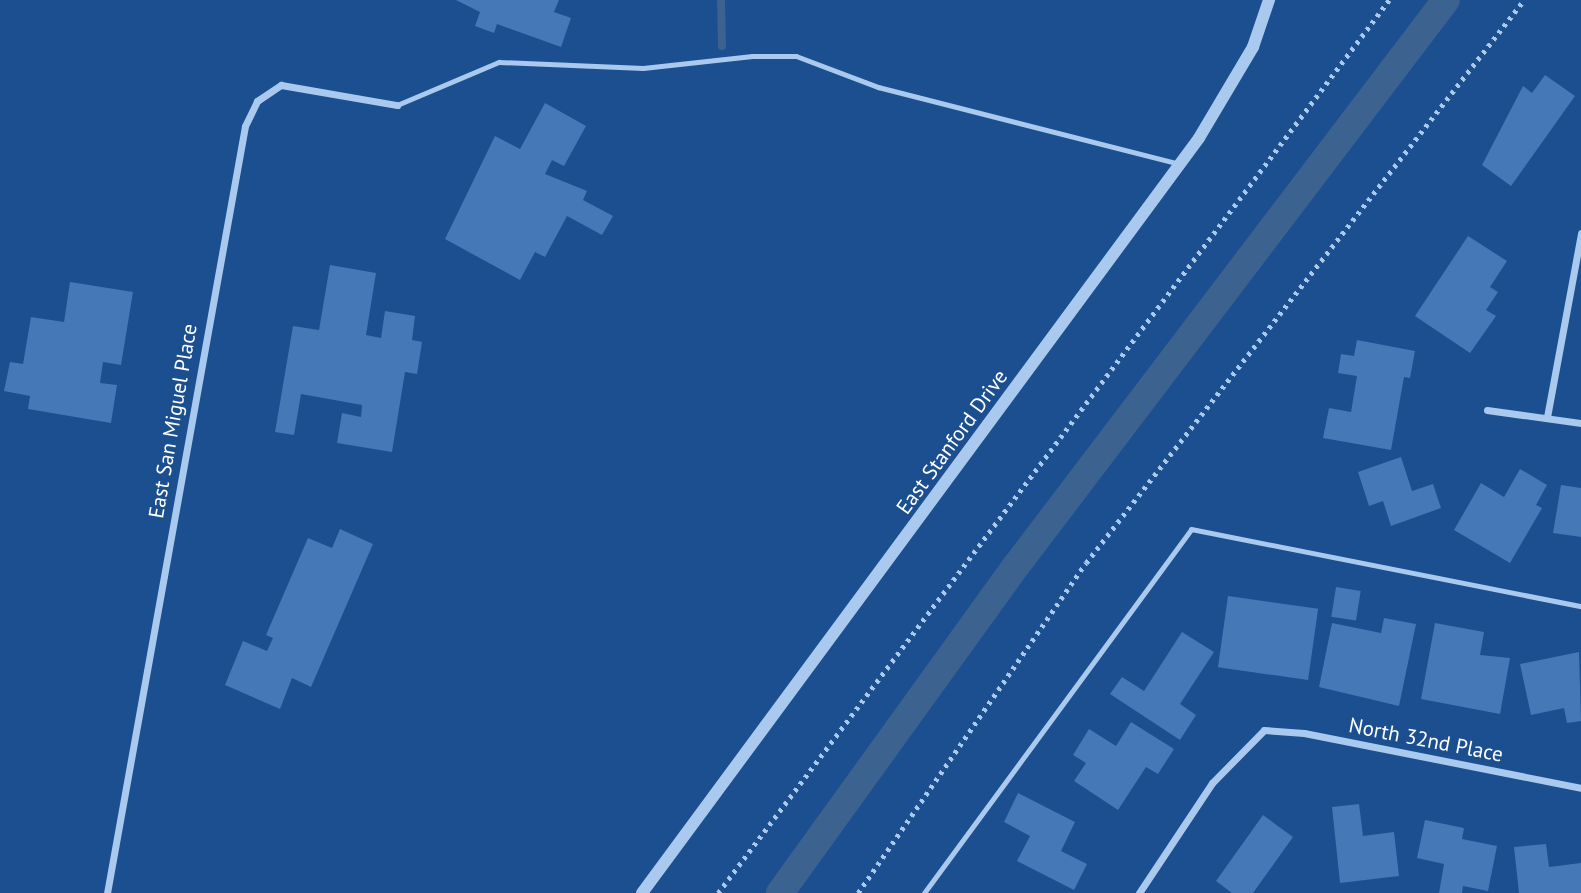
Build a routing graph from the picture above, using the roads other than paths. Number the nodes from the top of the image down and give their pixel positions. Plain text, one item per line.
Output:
1 (1269, 0) edge
2 (397, 106) joint
3 (1180, 164) junction
4 (1581, 234) edge
5 (1487, 410) dead end
6 (1547, 417) junction
7 (1581, 423) edge
8 (1581, 606) edge
9 (1581, 788) edge
10 (107, 893) edge
11 (642, 893) edge
12 (925, 893) edge
13 (1139, 893) edge

1 - 3 street, East Stanford Drive
2 - 3 lane
2 - 10 street, East San Miguel Place
3 - 11 street, East Stanford Drive
4 - 6 street
5 - 6 street
6 - 7 street
8 - 12 lane
9 - 13 street, North 32nd Place

